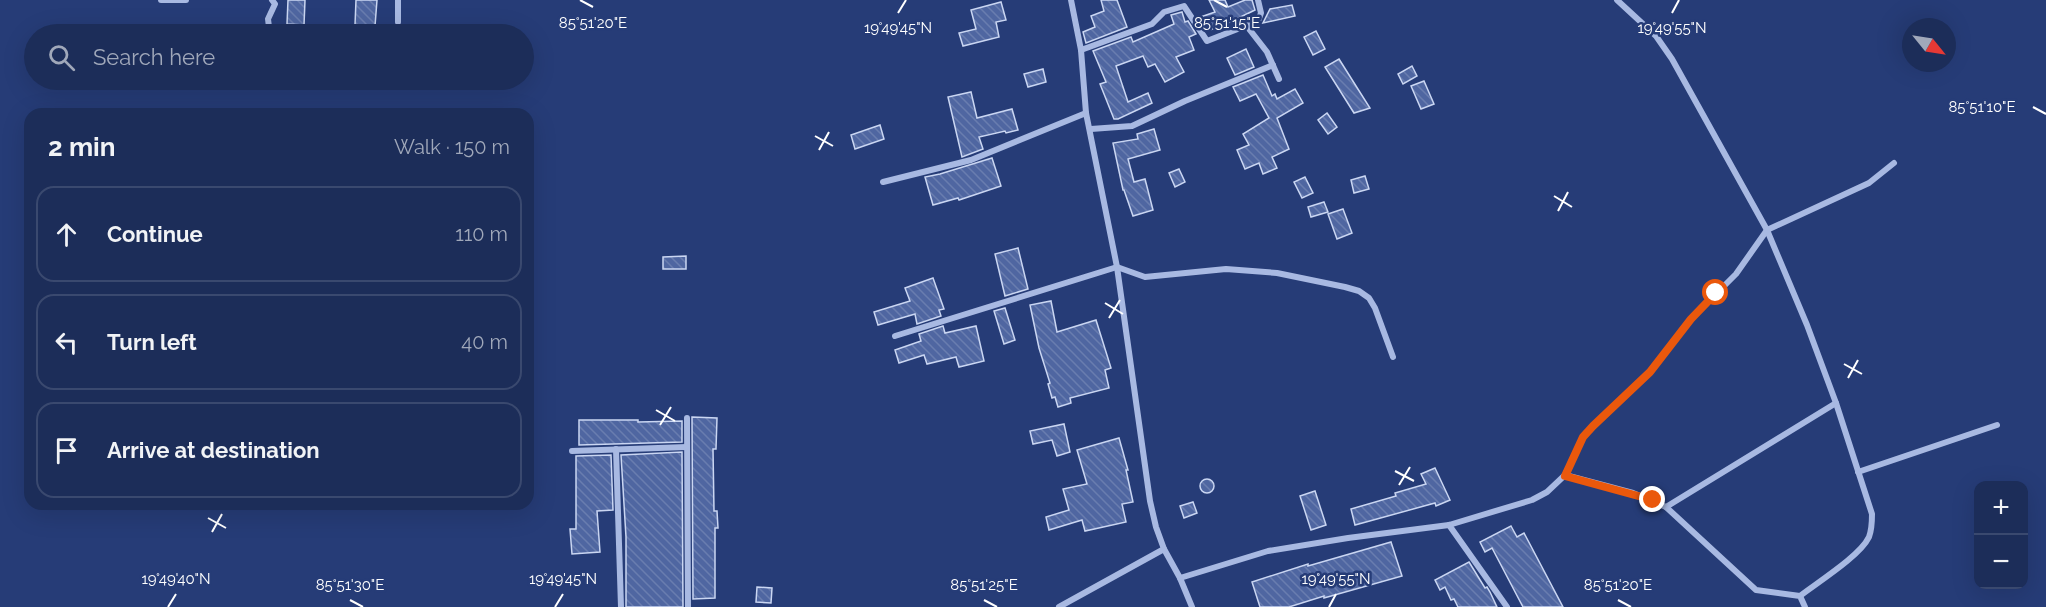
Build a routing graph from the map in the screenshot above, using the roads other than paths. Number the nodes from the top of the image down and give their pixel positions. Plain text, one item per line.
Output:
1 (161, 0) edge
2 (186, 0) edge
3 (272, 0) edge
4 (398, 0) edge
5 (1071, 0) edge
6 (1258, 0) edge
7 (1617, 0) edge
8 (398, 22) dead end
9 (269, 24) edge
10 (1246, 25) junction
11 (1081, 50) junction
12 (1273, 65) junction
13 (1279, 79) dead end
14 (1086, 113) junction
15 (1091, 129) junction
16 (1894, 163) dead end
17 (883, 182) dead end
18 (1767, 230) junction
19 (1117, 267) junction
20 (895, 336) dead end
21 (1393, 357) dead end
22 (1836, 403) junction
23 (687, 418) dead end
24 (1997, 425) dead end
25 (687, 447) junction
26 (616, 449) junction
27 (572, 451) dead end
28 (1858, 472) junction
29 (1565, 476) junction
30 (1666, 507) junction
31 (1449, 525) junction
32 (1164, 549) junction
33 (1180, 578) junction
34 (1800, 596) junction
35 (621, 607) edge
36 (688, 607) edge
37 (1059, 607) edge
38 (1192, 607) edge
39 (1508, 607) edge
40 (1805, 607) edge

1 - 2 street
3 - 9 street
4 - 8 street
5 - 11 street
6 - 10 street
7 - 18 street
10 - 11 street
10 - 12 street
11 - 14 street
12 - 13 street
12 - 15 street
14 - 15 street
14 - 17 street
15 - 19 street
16 - 18 street
18 - 22 street
18 - 29 street
19 - 20 street
19 - 21 street
19 - 32 street
22 - 28 street
22 - 30 street
23 - 25 street
24 - 28 street
25 - 26 street
25 - 36 street
26 - 27 street
26 - 35 street
28 - 34 street
29 - 30 street
29 - 31 street
30 - 34 street
31 - 33 street
31 - 39 street
32 - 33 street
32 - 37 street
33 - 38 street
34 - 40 street

